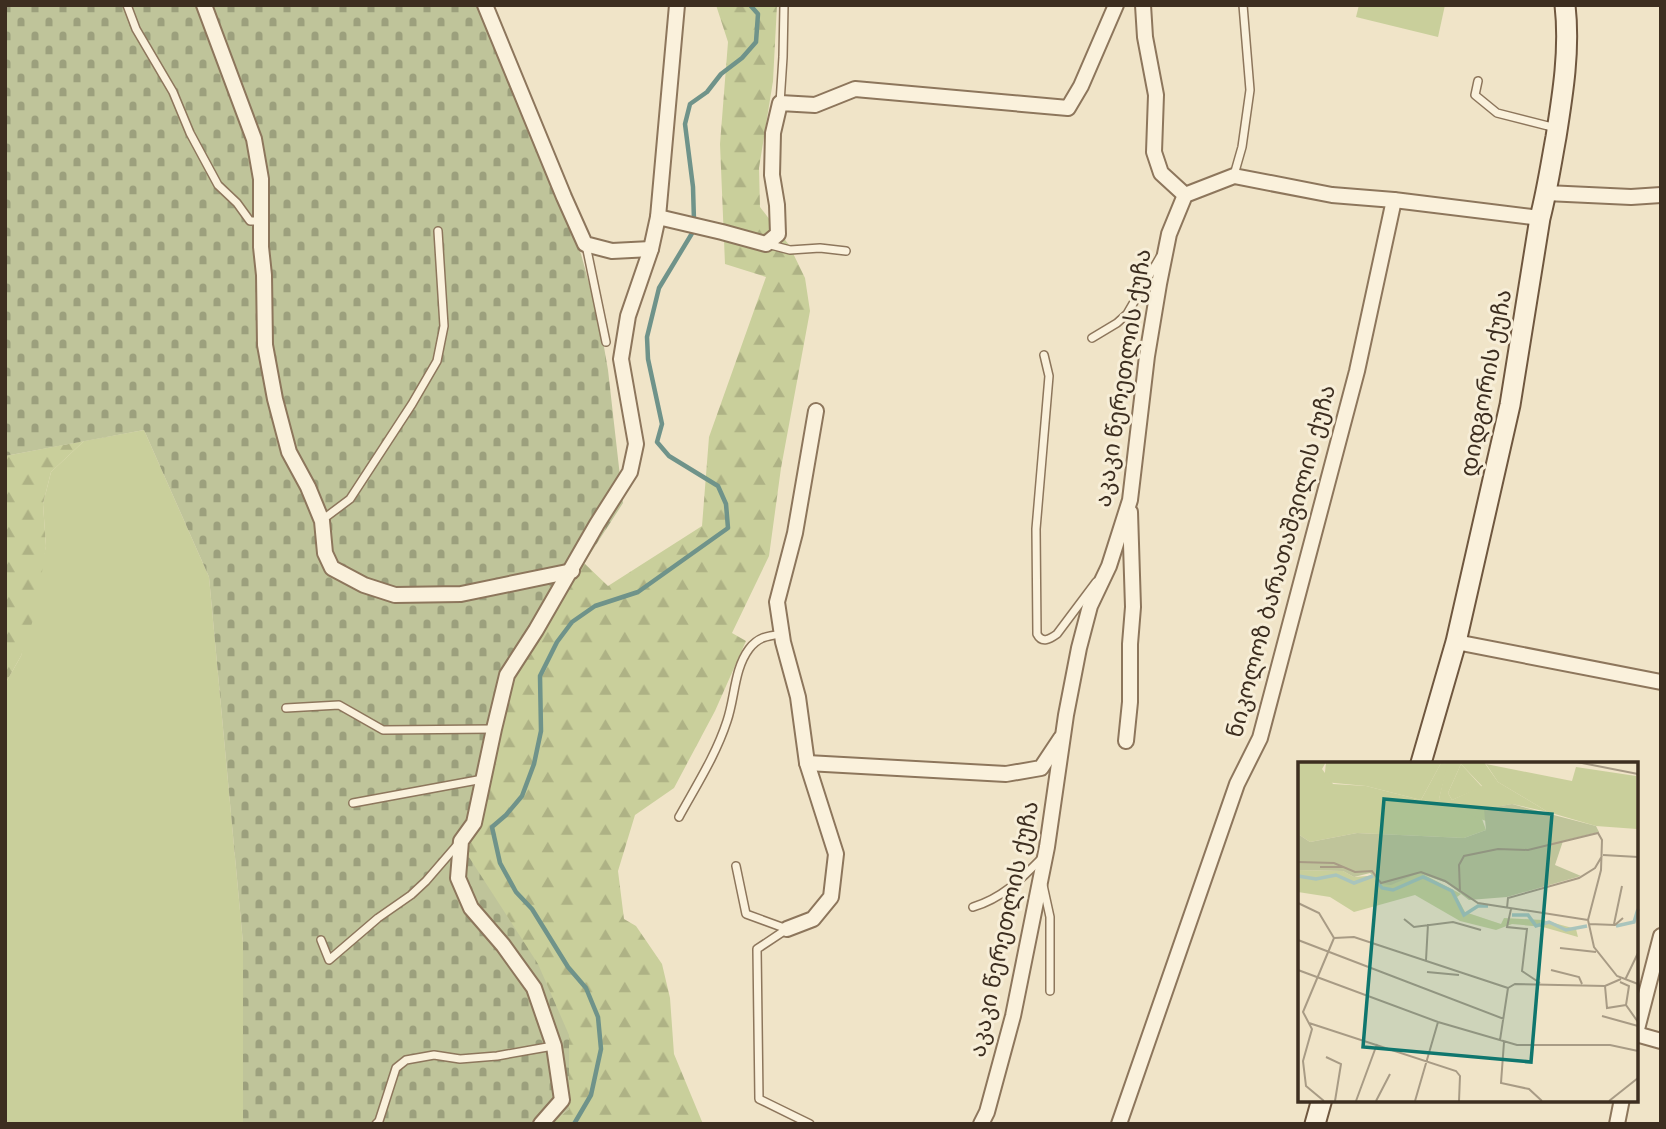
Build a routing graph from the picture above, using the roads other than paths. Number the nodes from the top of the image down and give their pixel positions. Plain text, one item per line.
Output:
1 (127, 5) edge
2 (204, 5) edge
3 (485, 5) edge
4 (677, 5) edge
5 (784, 5) edge
6 (1116, 5) edge
7 (1143, 5) edge
8 (1243, 5) edge
9 (1565, 5) edge
10 (1478, 81) dead end
11 (780, 103) junction
12 (1558, 128) junction
13 (1234, 176) junction
14 (1546, 193) junction
15 (1185, 195) junction
16 (1661, 195) edge
17 (1394, 200) junction
18 (658, 217) junction
19 (1540, 218) junction
20 (262, 220) junction
21 (438, 231) dead end
22 (585, 244) junction
23 (766, 244) junction
24 (1166, 247) junction
25 (652, 248) junction
26 (846, 251) dead end
27 (1092, 338) dead end
28 (606, 342) dead end
29 (1044, 355) dead end
30 (816, 411) dead end
31 (1130, 500) junction
32 (322, 521) junction
33 (1109, 566) junction
34 (572, 570) junction
35 (782, 634) junction
36 (1456, 642) junction
37 (1661, 682) edge
38 (286, 708) dead end
39 (494, 729) junction
40 (1064, 733) junction
41 (1126, 741) dead end
42 (1421, 762) edge
43 (807, 763) junction
44 (485, 778) junction
45 (353, 803) dead end
46 (679, 817) dead end
47 (461, 841) junction
48 (1046, 854) junction
49 (736, 866) dead end
50 (1041, 877) junction
51 (972, 907) dead end
52 (787, 929) junction
53 (1661, 936) edge
54 (321, 940) dead end
55 (1050, 991) dead end
56 (1638, 1025) edge
57 (1638, 1034) edge
58 (1661, 1041) edge
59 (554, 1046) junction
60 (1321, 1101) edge
61 (1622, 1101) edge
62 (376, 1124) edge
63 (541, 1124) edge
64 (810, 1124) edge
65 (981, 1124) edge
66 (1119, 1124) edge
67 (1314, 1124) edge
68 (1617, 1124) edge

1 - 20 lane
2 - 20 street
3 - 22 street
4 - 18 street
5 - 11 lane
6 - 11 street
7 - 15 street
8 - 13 lane
9 - 12 street, დიდგორის ქუჩა
10 - 12 lane
11 - 23 street
12 - 14 street, დიდგორის ქუჩა
13 - 15 street
13 - 17 street
14 - 16 street
14 - 19 street, დიდგორის ქუჩა
15 - 24 street, აკაკი წერეთლის ქუჩა
17 - 19 street
17 - 66 street, ნიკოლოზ ბარათაშვილის ქუჩა
18 - 23 street
18 - 25 street
19 - 36 street, დიდგორის ქუჩა
20 - 32 street
21 - 32 lane
22 - 25 street
22 - 28 lane
23 - 26 lane
24 - 27 lane
24 - 31 street, აკაკი წერეთლის ქუჩა
25 - 34 street
29 - 33 lane
30 - 35 street
31 - 33 street, აკაკი წერეთლის ქუჩა
31 - 41 street
32 - 34 street
33 - 40 street, აკაკი წერეთლის ქუჩა
34 - 39 street
35 - 43 street
35 - 46 lane
36 - 37 street
36 - 42 street, დიდგორის ქუჩა
38 - 39 lane
39 - 44 street
40 - 43 street
40 - 48 street, აკაკი წერეთლის ქუჩა
43 - 52 street
44 - 45 lane
44 - 47 street
47 - 54 lane
47 - 59 street
48 - 50 street, აკაკი წერეთლის ქუჩა
48 - 51 lane
49 - 52 lane
50 - 55 lane
50 - 65 street, აკაკი წერეთლის ქუჩა
52 - 64 lane
53 - 56 street
57 - 58 street
59 - 62 lane
59 - 63 street
60 - 67 street
61 - 68 street

